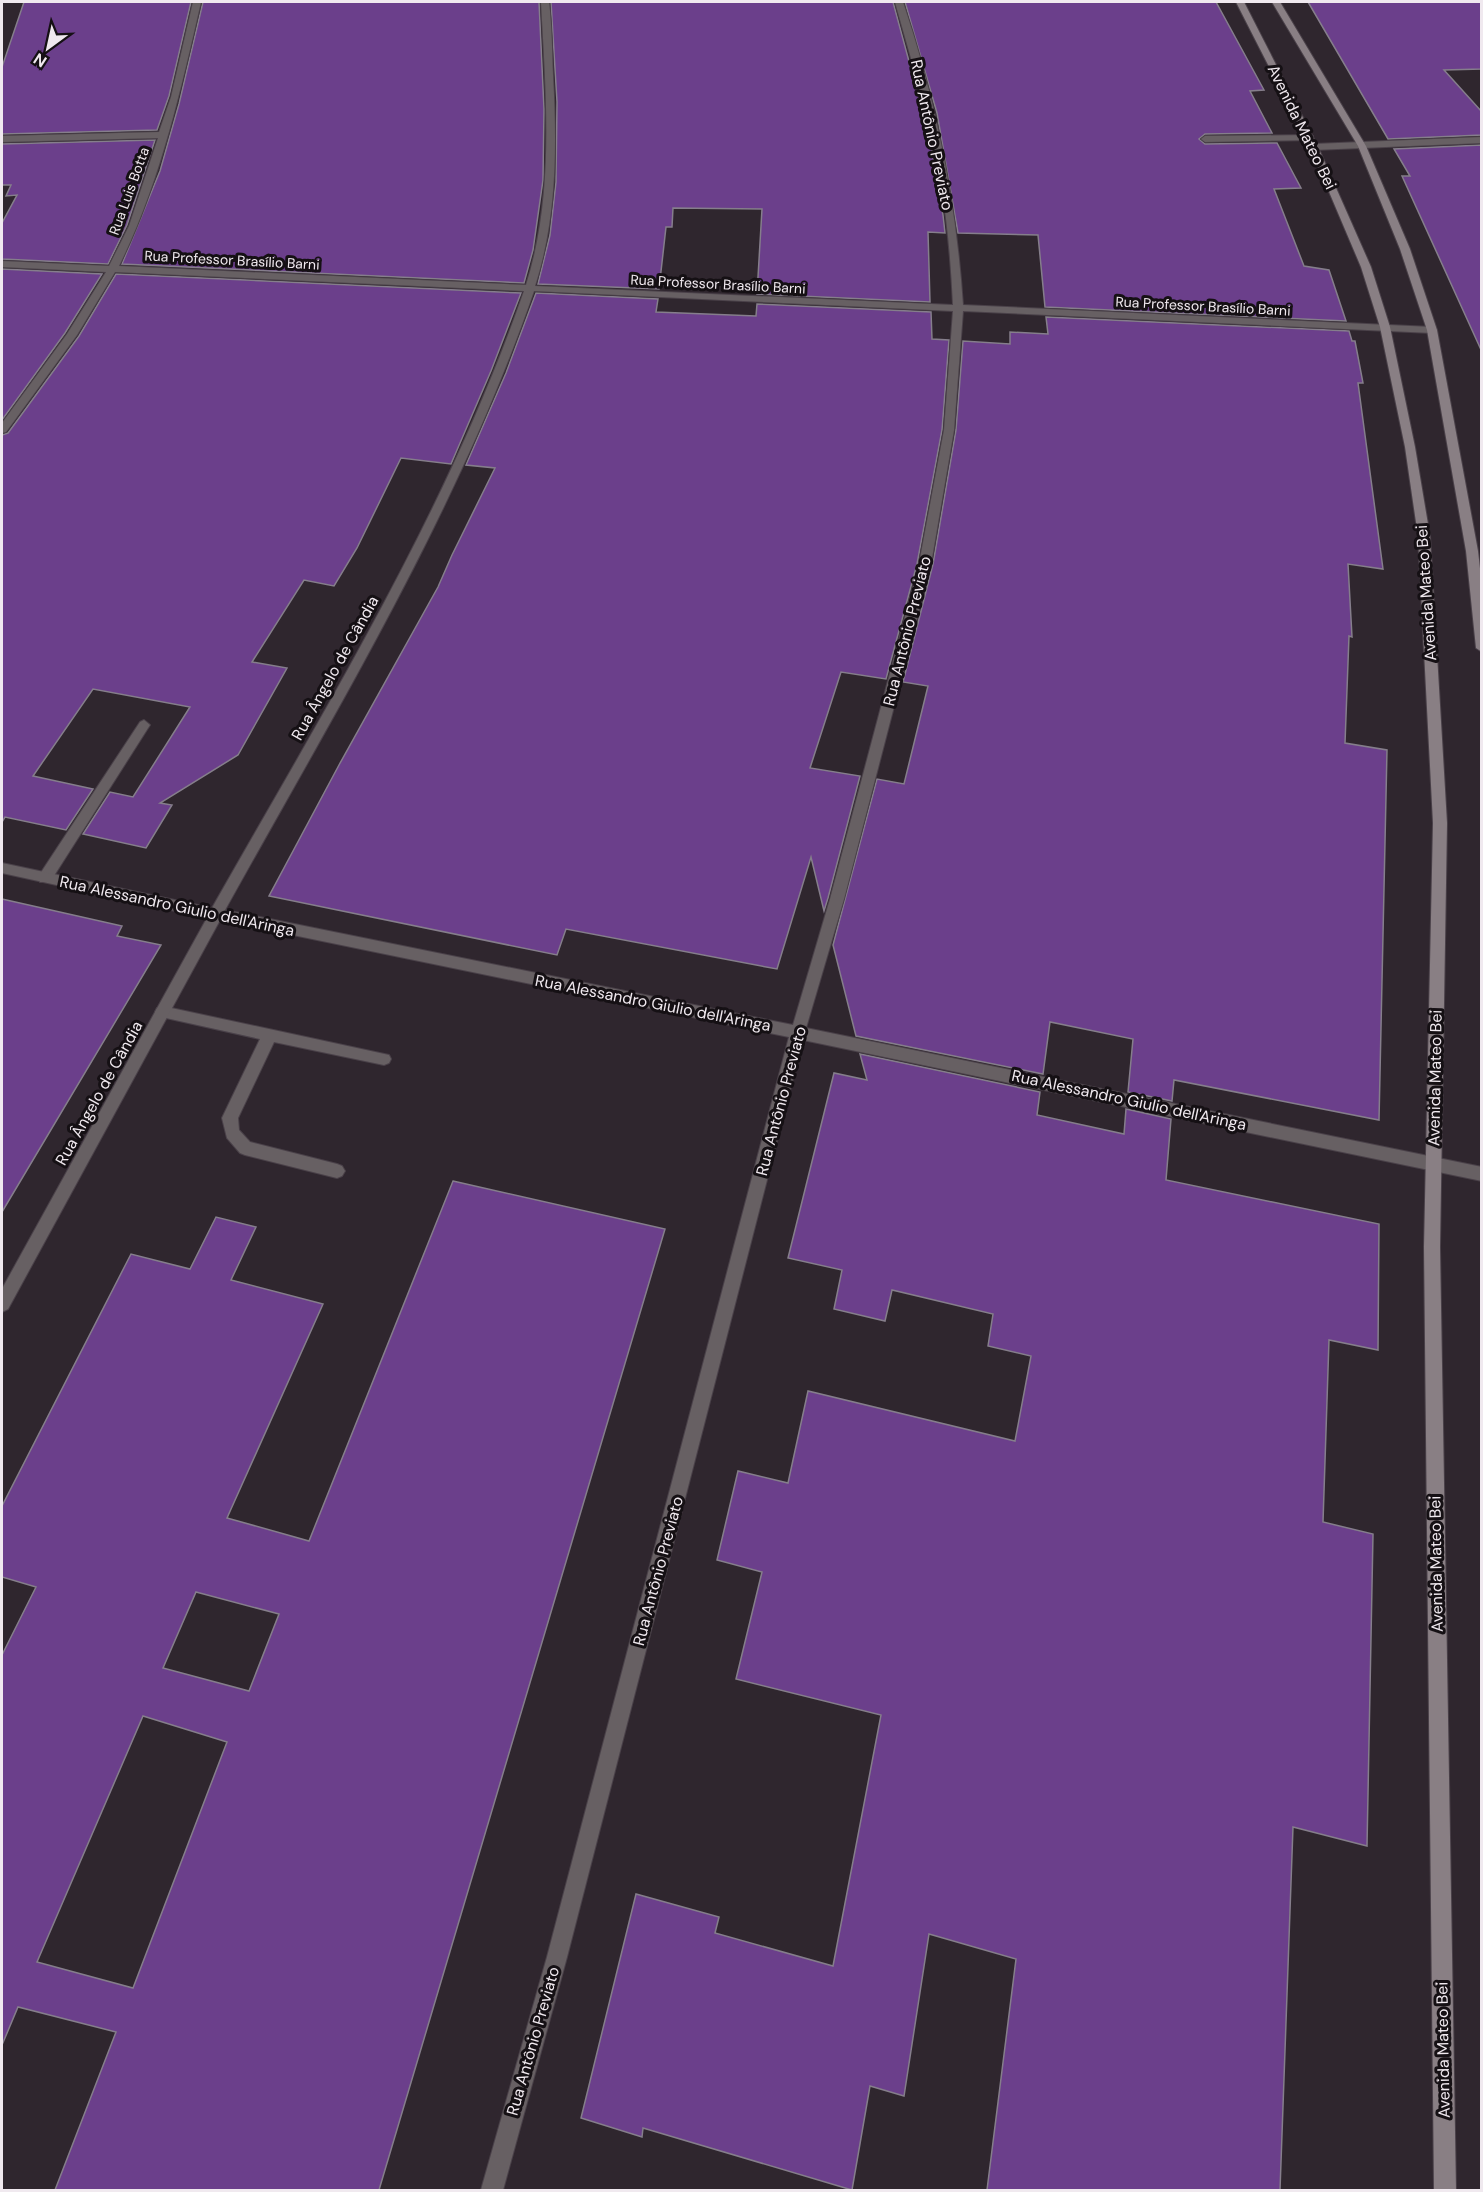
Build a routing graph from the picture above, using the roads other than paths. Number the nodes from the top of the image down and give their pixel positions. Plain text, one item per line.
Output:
1 (197, 2) edge
2 (545, 2) edge
3 (898, 2) edge
4 (1240, 2) edge
5 (1276, 2) edge
6 (164, 135) junction
7 (1205, 139) dead end
8 (2, 140) edge
9 (1482, 140) edge
10 (1312, 142) junction
11 (1362, 146) junction
12 (2, 264) edge
13 (113, 268) junction
14 (530, 288) junction
15 (958, 308) junction
16 (1385, 327) junction
17 (1432, 330) junction
18 (2, 430) edge
19 (1481, 627) edge
20 (1482, 648) edge
21 (144, 725) dead end
22 (2, 868) edge
23 (45, 878) junction
24 (215, 915) junction
25 (162, 1012) junction
26 (798, 1032) junction
27 (269, 1036) junction
28 (384, 1059) dead end
29 (1433, 1164) junction
30 (338, 1171) dead end
31 (1482, 1174) edge
32 (2, 1304) edge
33 (492, 2190) edge
34 (1445, 2190) edge

1 - 6 street, Rua Luis Botta
2 - 14 street, Rua Ângelo de Cândia
3 - 15 street, Rua Antônio Previato
4 - 10 main road, Avenida Mateo Bei
5 - 11 main road
6 - 8 street
6 - 13 street, Rua Luis Botta
7 - 10 street
9 - 11 street
10 - 11 street
10 - 16 main road, Avenida Mateo Bei
11 - 17 main road
12 - 13 street, Rua Professor Brasílio Barni
13 - 14 street, Rua Professor Brasílio Barni
13 - 18 street, Rua Luis Botta
14 - 15 street, Rua Professor Brasílio Barni
14 - 24 street, Rua Ângelo de Cândia
15 - 16 street, Rua Professor Brasílio Barni
15 - 26 street, Rua Antônio Previato
16 - 17 street, Rua Professor Brasílio Barni
16 - 29 main road, Avenida Mateo Bei
17 - 19 main road
19 - 20 main road
21 - 23 street
22 - 23 street, Rua Alessandro Giulio dell'Aringa
23 - 24 street, Rua Alessandro Giulio dell'Aringa
24 - 25 street, Rua Ângelo de Cândia
24 - 26 street, Rua Alessandro Giulio dell'Aringa
25 - 27 street
25 - 32 street, Rua Ângelo de Cândia
26 - 29 street, Rua Alessandro Giulio dell'Aringa
26 - 33 street, Rua Antônio Previato
27 - 28 street
27 - 30 street
29 - 31 street, Rua Alessandro Giulio dell'Aringa
29 - 34 main road, Avenida Mateo Bei

